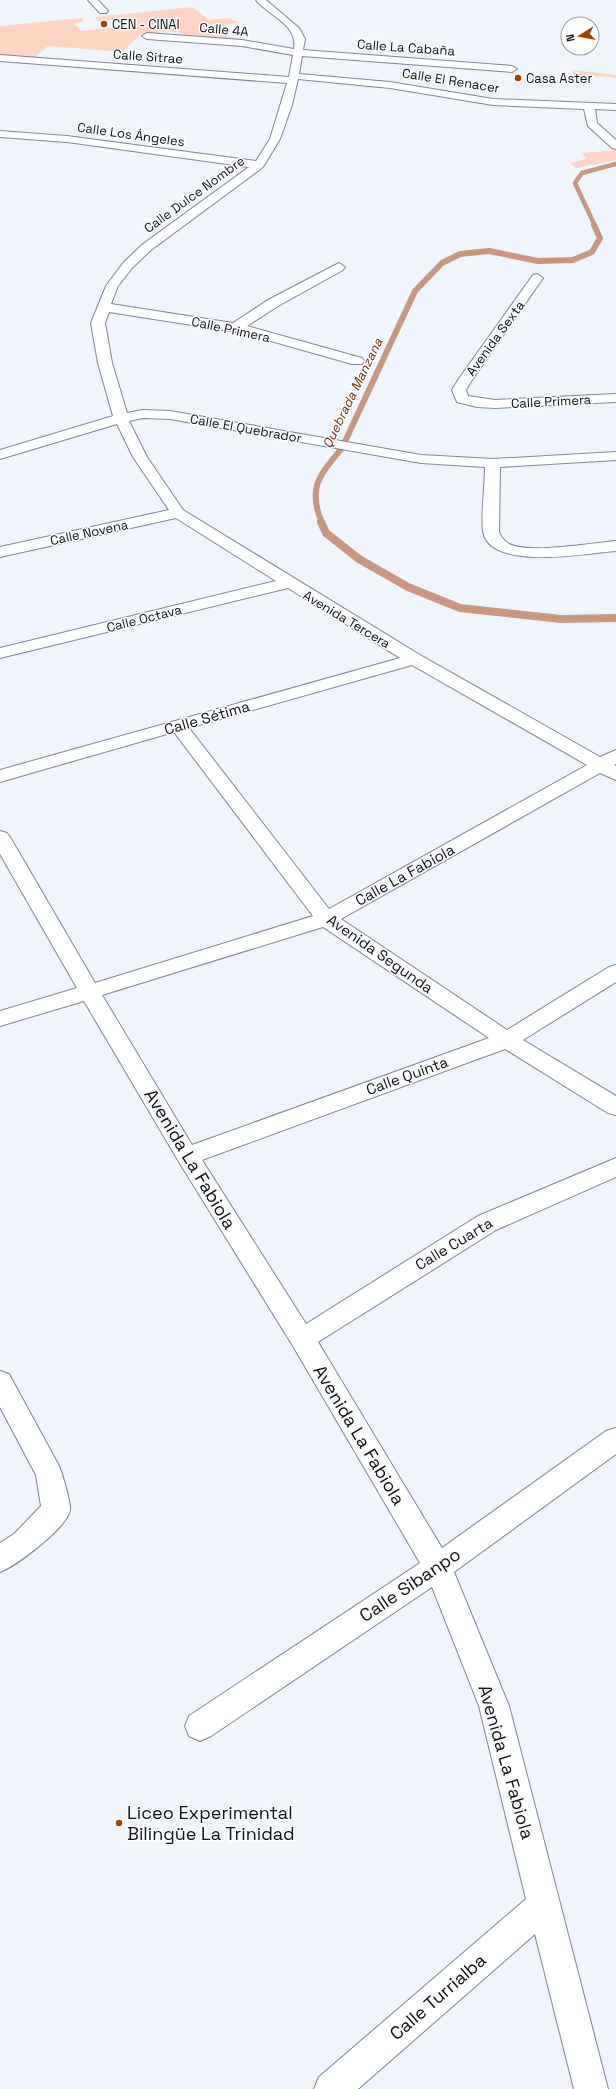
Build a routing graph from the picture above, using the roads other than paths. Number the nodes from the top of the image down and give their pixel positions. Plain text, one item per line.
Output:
1 (93, 0) edge
2 (260, 0) edge
3 (103, 11) dead end
4 (147, 36) dead end
5 (298, 53) junction
6 (0, 58) edge
7 (512, 69) dead end
8 (294, 78) junction
9 (330, 80) joint
10 (590, 106) junction
11 (616, 107) edge
12 (0, 134) edge
13 (616, 146) edge
14 (259, 165) junction
15 (339, 267) dead end
16 (537, 278) dead end
17 (104, 307) junction
18 (236, 328) junction
19 (357, 361) dead end
20 (616, 398) edge
21 (462, 399) joint
22 (121, 418) junction
23 (0, 455) edge
24 (616, 456) edge
25 (493, 464) junction
26 (178, 513) junction
27 (616, 546) edge
28 (0, 552) edge
29 (288, 583) junction
30 (0, 653) edge
31 (414, 659) junction
32 (179, 727) junction
33 (610, 765) edge
34 (0, 776) edge
35 (0, 837) edge
36 (326, 919) junction
37 (616, 972) edge
38 (89, 991) junction
39 (0, 1019) edge
40 (507, 1040) junction
41 (616, 1107) edge
42 (187, 1156) junction
43 (616, 1166) edge
44 (302, 1339) junction
45 (0, 1382) edge
46 (616, 1439) edge
47 (0, 1559) edge
48 (438, 1567) junction
49 (200, 1726) dead end
50 (544, 1904) junction
51 (331, 2089) edge
52 (591, 2089) edge

1 - 3 street
2 - 5 street, Calle Dulce Nombre
4 - 5 street, Calle 4A
5 - 7 street, Calle La Cabaña
5 - 8 street, Calle Dulce Nombre
6 - 8 street, Calle Sitrae
8 - 9 street, Calle Sitrae
8 - 14 street, Calle Dulce Nombre
9 - 10 street, Calle El Renacer
10 - 11 street, Calle El Renacer
10 - 13 street
12 - 14 street, Calle Los Ángeles
14 - 17 street, Calle Dulce Nombre
15 - 18 street
16 - 21 street, Avenida Sexta
17 - 18 street, Calle Primera
17 - 22 street, Calle Dulce Nombre
18 - 19 street, Calle Primera
20 - 21 street, Calle Primera
22 - 23 street, Calle El Quebrador
22 - 25 street, Calle El Quebrador
22 - 26 street, Avenida Tercera
24 - 25 street, Calle El Quebrador
25 - 27 street
26 - 28 street, Calle Novena
26 - 29 street, Avenida Tercera
29 - 30 street, Calle Octava
29 - 31 street, Avenida Tercera
31 - 32 street, Calle Sétima
31 - 33 street, Avenida Tercera
32 - 34 street, Calle Sétima
32 - 36 street, Avenida Segunda
33 - 36 street, Calle La Fabiola
35 - 38 street, Avenida La Fabiola
36 - 38 street, Calle La Fabiola
36 - 40 street, Avenida Segunda
37 - 40 street, Calle Quinta
38 - 39 street, Calle La Fabiola
38 - 42 street, Avenida La Fabiola
40 - 41 street, Avenida Segunda
40 - 42 street, Calle Quinta
42 - 44 street, Avenida La Fabiola
43 - 44 street, Calle Cuarta
44 - 48 street, Avenida La Fabiola
45 - 47 street
46 - 48 street, Calle Sibanpo
48 - 49 street, Calle Sibanpo
48 - 50 street, Avenida La Fabiola
50 - 51 street, Calle Turrialba
50 - 52 street, Avenida La Fabiola

